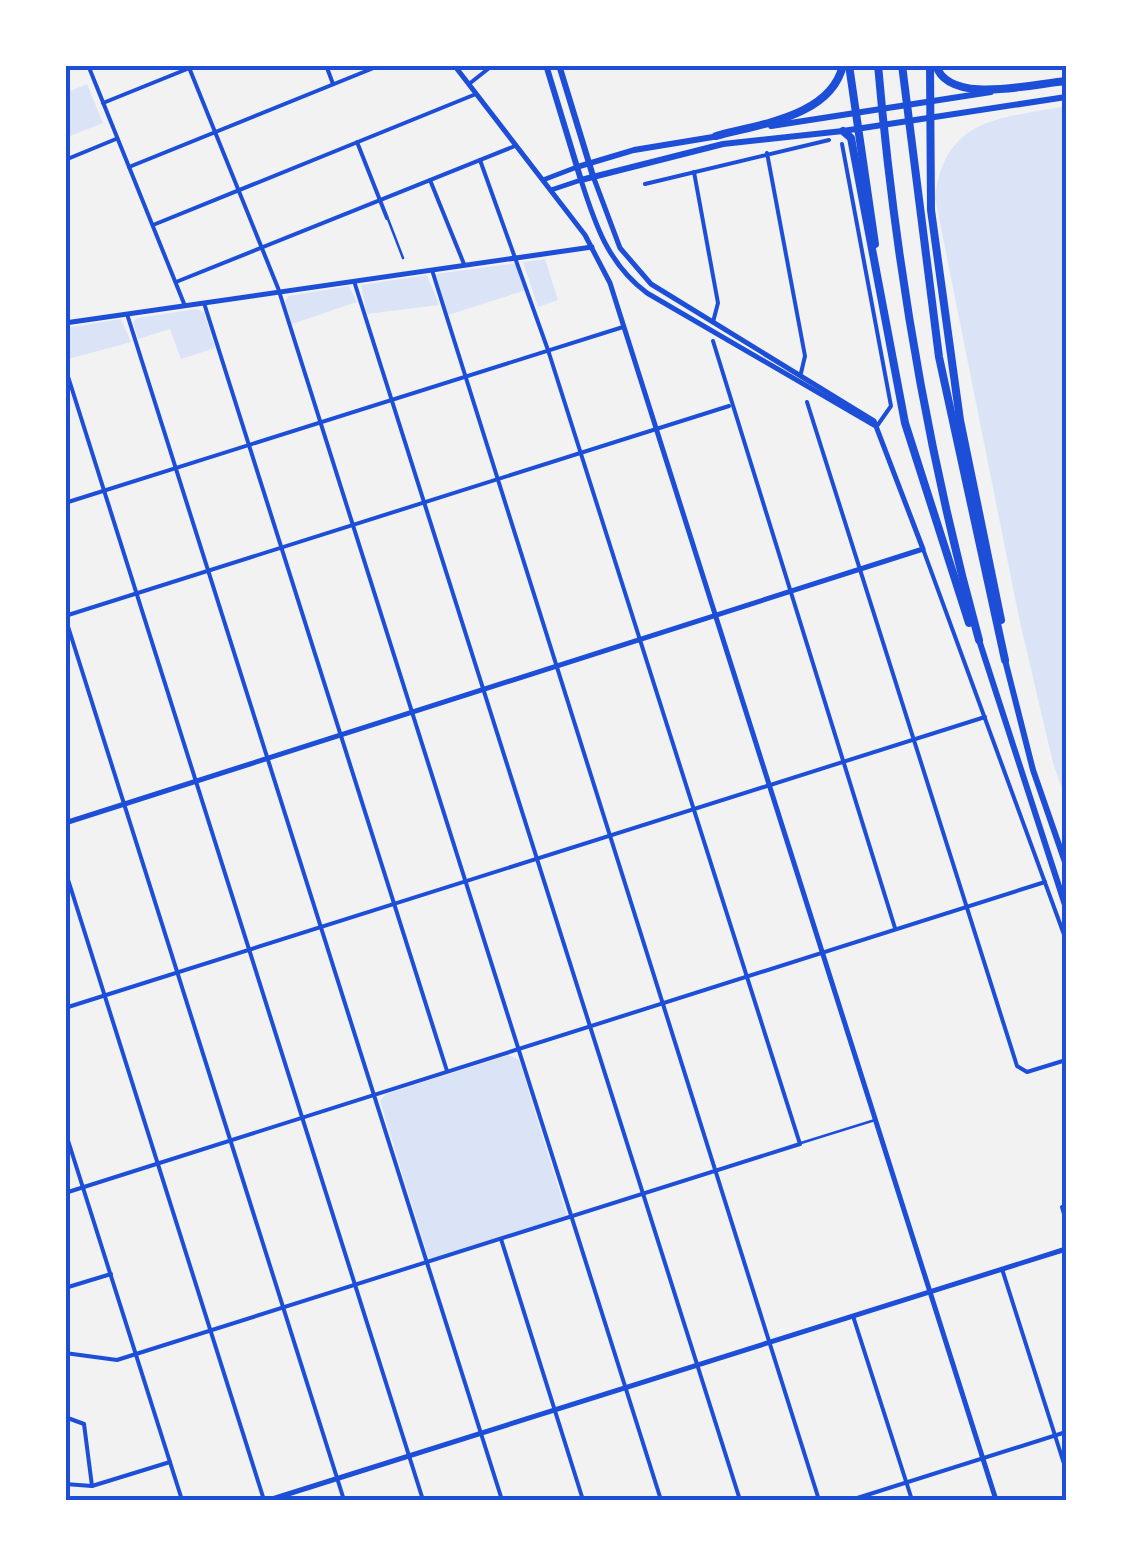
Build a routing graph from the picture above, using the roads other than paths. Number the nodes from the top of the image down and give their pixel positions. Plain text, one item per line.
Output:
1 (88, 65) edge
2 (196, 65) edge
3 (326, 65) edge
4 (381, 65) edge
5 (454, 65) edge
6 (493, 65) edge
7 (546, 65) edge
8 (559, 65) edge
9 (846, 65) edge
10 (878, 65) edge
11 (902, 65) edge
12 (933, 65) edge
13 (189, 66) edge
14 (1066, 81) edge
15 (333, 84) junction
16 (469, 84) junction
17 (476, 94) junction
18 (1066, 98) edge
19 (930, 100) junction
20 (104, 102) junction
21 (856, 111) junction
22 (932, 118) junction
23 (860, 129) junction
24 (215, 132) junction
25 (842, 132) junction
26 (716, 136) junction
27 (118, 138) junction
28 (828, 140) dead end
29 (357, 142) junction
30 (842, 144) dead end
31 (516, 146) junction
32 (766, 153) junction
33 (65, 160) edge
34 (480, 160) junction
35 (589, 163) junction
36 (129, 167) junction
37 (577, 167) junction
38 (694, 172) junction
39 (593, 176) junction
40 (430, 180) junction
41 (543, 180) junction
42 (581, 180) junction
43 (645, 184) dead end
44 (238, 190) junction
45 (550, 190) junction
46 (380, 200) junction
47 (387, 218) joint
48 (152, 225) junction
49 (592, 247) junction
50 (262, 248) junction
51 (403, 258) dead end
52 (518, 258) junction
53 (875, 259) junction
54 (465, 266) junction
55 (432, 270) junction
56 (354, 281) junction
57 (176, 282) junction
58 (279, 292) junction
59 (204, 303) junction
60 (185, 306) junction
61 (127, 314) junction
62 (713, 322) junction
63 (65, 323) edge
64 (625, 327) junction
65 (712, 341) dead end
66 (548, 350) junction
67 (65, 367) edge
68 (800, 372) junction
69 (464, 377) junction
70 (392, 400) junction
71 (807, 402) dead end
72 (729, 406) junction
73 (320, 423) junction
74 (877, 426) junction
75 (657, 428) junction
76 (250, 444) junction
77 (581, 452) junction
78 (176, 468) junction
79 (496, 480) junction
80 (104, 491) junction
81 (424, 502) junction
82 (65, 503) edge
83 (353, 525) junction
84 (282, 548) junction
85 (924, 549) junction
86 (860, 570) junction
87 (208, 571) junction
88 (789, 592) junction
89 (136, 594) junction
90 (65, 616) edge
91 (717, 616) junction
92 (640, 640) junction
93 (978, 640) junction
94 (1006, 660) junction
95 (556, 667) junction
96 (484, 690) junction
97 (412, 713) junction
98 (985, 717) junction
99 (341, 735) junction
100 (915, 740) junction
101 (268, 758) junction
102 (842, 762) junction
103 (196, 781) junction
104 (770, 785) junction
105 (124, 804) junction
106 (694, 810) junction
107 (65, 823) edge
108 (609, 836) junction
109 (537, 859) junction
110 (1066, 865) edge
111 (65, 870) edge
112 (465, 882) junction
113 (1045, 882) junction
114 (394, 904) junction
115 (967, 907) junction
116 (1066, 908) edge
117 (321, 927) junction
118 (895, 930) junction
119 (1066, 940) edge
120 (249, 950) junction
121 (823, 952) junction
122 (177, 973) junction
123 (746, 977) junction
124 (104, 996) junction
125 (662, 1003) junction
126 (65, 1008) edge
127 (590, 1026) junction
128 (518, 1050) junction
129 (1066, 1060) edge
130 (448, 1071) junction
131 (374, 1095) junction
132 (302, 1118) junction
133 (876, 1120) junction
134 (65, 1131) edge
135 (230, 1140) junction
136 (800, 1144) junction
137 (157, 1163) junction
138 (715, 1171) junction
139 (82, 1187) junction
140 (65, 1193) edge
141 (643, 1194) junction
142 (1062, 1207) dead end
143 (571, 1217) junction
144 (1066, 1221) edge
145 (500, 1239) junction
146 (1066, 1249) edge
147 (426, 1262) junction
148 (1002, 1269) junction
149 (111, 1274) junction
150 (355, 1285) junction
151 (65, 1288) edge
152 (930, 1291) junction
153 (284, 1308) junction
154 (853, 1316) junction
155 (211, 1330) junction
156 (769, 1342) junction
157 (65, 1354) edge
158 (136, 1354) junction
159 (696, 1364) junction
160 (625, 1387) junction
161 (555, 1410) junction
162 (65, 1417) edge
163 (1066, 1432) edge
164 (481, 1433) junction
165 (1055, 1435) junction
166 (409, 1455) junction
167 (983, 1458) junction
168 (170, 1462) junction
169 (1066, 1470) edge
170 (337, 1478) junction
171 (906, 1482) junction
172 (65, 1484) edge
173 (92, 1486) junction
174 (182, 1500) edge
175 (267, 1500) edge
176 (344, 1500) edge
177 (423, 1500) edge
178 (502, 1500) edge
179 (583, 1500) edge
180 (661, 1500) edge
181 (740, 1500) edge
182 (819, 1500) edge
183 (851, 1500) edge
184 (912, 1500) edge
185 (996, 1500) edge

1 - 20 street
2 - 13 street
3 - 15 street
4 - 15 street
5 - 16 street
6 - 16 street
7 - 37 main road
8 - 35 main road
9 - 21 highway
9 - 26 highway
10 - 93 highway
11 - 94 highway
12 - 14 highway
12 - 19 highway
13 - 20 street
13 - 24 street
14 - 19 main road
15 - 24 street
16 - 17 street
17 - 29 street
17 - 31 street
18 - 22 main road
19 - 21 main road
19 - 22 highway
20 - 27 street
21 - 23 highway
21 - 26 main road
22 - 23 main road
22 - 94 highway
23 - 25 main road
23 - 53 highway
24 - 36 street
24 - 44 street
25 - 39 main road
25 - 53 highway
26 - 35 main road
27 - 33 street
27 - 36 street
28 - 32 street
29 - 44 street
29 - 46 street
30 - 74 street
31 - 34 street
31 - 41 street
32 - 38 street
32 - 68 street
34 - 40 street
34 - 52 street
35 - 37 main road
35 - 39 main road
36 - 48 street
37 - 41 street
37 - 42 main road
38 - 43 street
38 - 62 street
39 - 42 main road
39 - 62 street
40 - 46 street
40 - 54 street
41 - 45 street
42 - 45 street
42 - 74 street
44 - 48 street
44 - 50 street
45 - 49 street
46 - 47 street
46 - 50 street
47 - 51 lane
48 - 57 street
49 - 52 street
49 - 64 street
50 - 57 street
50 - 58 street
52 - 54 street
52 - 66 street
53 - 93 highway
54 - 55 street
55 - 56 street
55 - 69 street
56 - 58 street
56 - 70 street
57 - 60 street
58 - 59 street
58 - 73 street
59 - 60 street
59 - 76 street
60 - 61 street
61 - 63 street
61 - 78 street
62 - 68 street
64 - 66 street
64 - 75 street
65 - 72 street
66 - 69 street
66 - 77 street
67 - 80 street
68 - 74 street
69 - 70 street
69 - 79 street
70 - 73 street
70 - 81 street
71 - 86 street
72 - 75 street
72 - 88 street
73 - 76 street
73 - 83 street
74 - 85 street
75 - 77 street
75 - 91 street
76 - 78 street
76 - 84 street
77 - 79 street
77 - 92 street
78 - 80 street
78 - 87 street
79 - 81 street
79 - 95 street
80 - 82 street
80 - 89 street
81 - 83 street
81 - 96 street
83 - 84 street
83 - 97 street
84 - 87 street
84 - 99 street
85 - 86 street
85 - 98 street
86 - 88 street
86 - 100 street
87 - 89 street
87 - 101 street
88 - 91 street
88 - 102 street
89 - 90 street
89 - 103 street
90 - 105 street
91 - 92 street
91 - 104 street
92 - 95 street
92 - 106 street
93 - 116 main road
94 - 110 main road
95 - 96 street
95 - 108 street
96 - 97 street
96 - 109 street
97 - 99 street
97 - 112 street
98 - 100 street
98 - 113 street
99 - 101 street
99 - 114 street
100 - 102 street
100 - 115 street
101 - 103 street
101 - 117 street
102 - 104 street
102 - 118 street
103 - 105 street
103 - 120 street
104 - 106 street
104 - 121 street
105 - 107 street
105 - 122 street
106 - 108 street
106 - 123 street
108 - 109 street
108 - 125 street
109 - 112 street
109 - 127 street
111 - 124 street
112 - 114 street
112 - 128 street
113 - 115 street
113 - 119 street
114 - 117 street
114 - 130 street
115 - 118 street
115 - 129 street
117 - 120 street
117 - 131 street
118 - 121 street
120 - 122 street
120 - 132 street
121 - 123 street
121 - 133 street
122 - 124 street
122 - 135 street
123 - 125 street
123 - 136 street
124 - 126 street
124 - 137 street
125 - 127 street
125 - 138 street
127 - 128 street
127 - 141 street
128 - 130 street
128 - 143 street
130 - 131 street
131 - 132 street
131 - 147 street
132 - 135 street
132 - 150 street
133 - 136 lane
133 - 152 street
134 - 139 street
135 - 137 street
135 - 153 street
136 - 138 street
137 - 139 street
137 - 155 street
138 - 141 street
138 - 156 street
139 - 140 street
139 - 149 street
141 - 143 street
141 - 159 street
142 - 144 street
143 - 145 street
143 - 160 street
145 - 147 street
145 - 161 street
146 - 148 street
147 - 150 street
147 - 164 street
148 - 152 street
148 - 165 street
149 - 151 street
149 - 158 street
150 - 153 street
150 - 166 street
152 - 154 street
152 - 167 street
153 - 155 street
153 - 170 street
154 - 156 street
154 - 171 street
155 - 158 street
155 - 175 street
156 - 159 street
156 - 182 street
157 - 158 street
158 - 168 street
159 - 160 street
159 - 181 street
160 - 161 street
160 - 180 street
161 - 164 street
161 - 179 street
162 - 173 street
163 - 165 street
164 - 166 street
164 - 178 street
165 - 167 street
165 - 169 street
166 - 170 street
166 - 177 street
167 - 171 street
167 - 185 street
168 - 173 street
168 - 174 street
170 - 175 street
170 - 176 street
171 - 183 street
171 - 184 street
172 - 173 street

